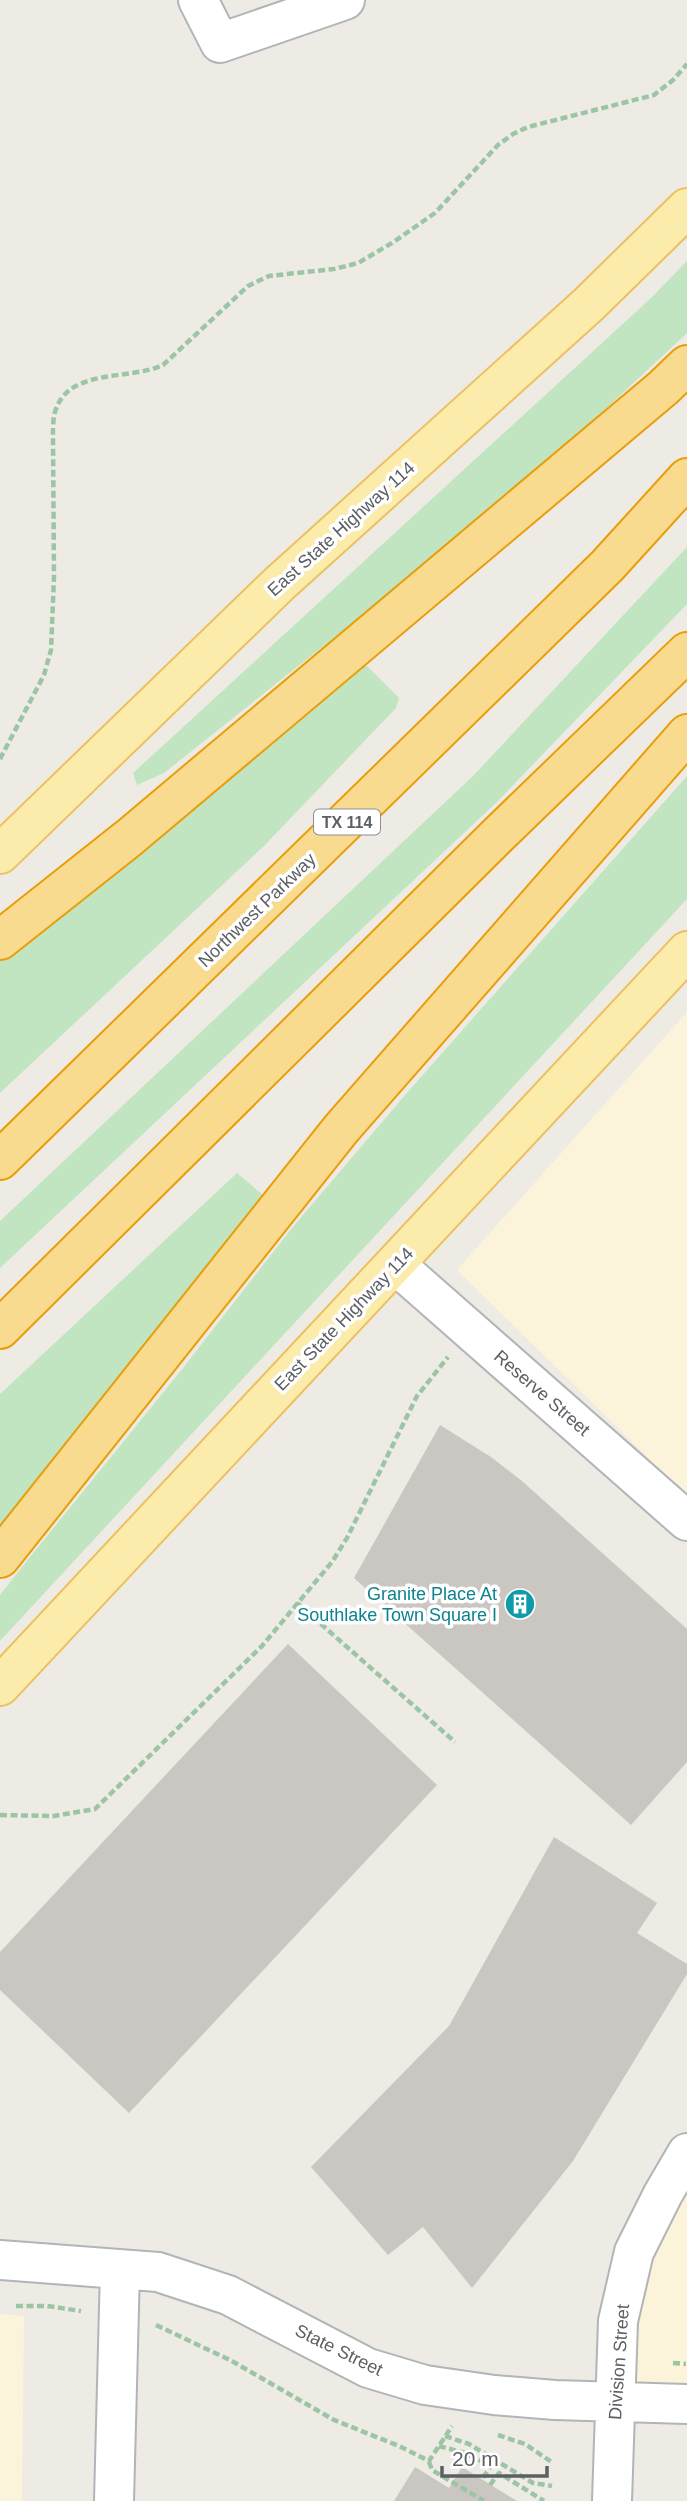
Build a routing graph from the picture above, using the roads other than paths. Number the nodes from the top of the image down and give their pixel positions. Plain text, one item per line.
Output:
1 (198, 0) edge
2 (345, 0) edge
3 (687, 208) edge
4 (687, 365) edge
5 (687, 478) edge
6 (687, 652) edge
7 (687, 734) edge
8 (0, 854) edge
9 (0, 940) edge
10 (687, 951) edge
11 (0, 1160) edge
12 (396, 1265) junction
13 (0, 1329) edge
14 (687, 1521) edge
15 (0, 1558) edge
16 (0, 1686) edge
17 (687, 2153) edge
18 (0, 2260) edge
19 (120, 2269) junction
20 (615, 2401) junction
21 (687, 2404) edge
22 (114, 2501) edge
23 (612, 2501) edge

1 - 2 street
3 - 8 main road, East State Highway 114
4 - 9 highway
5 - 11 highway, Northwest Parkway / TX 114
6 - 13 highway
7 - 15 highway
10 - 12 main road, East State Highway 114
12 - 14 street, Reserve Street
12 - 16 main road, East State Highway 114
17 - 20 street, Division Street
18 - 19 street, State Street
19 - 20 street, State Street
19 - 22 street
20 - 21 street, State Street
20 - 23 street, Division Street

